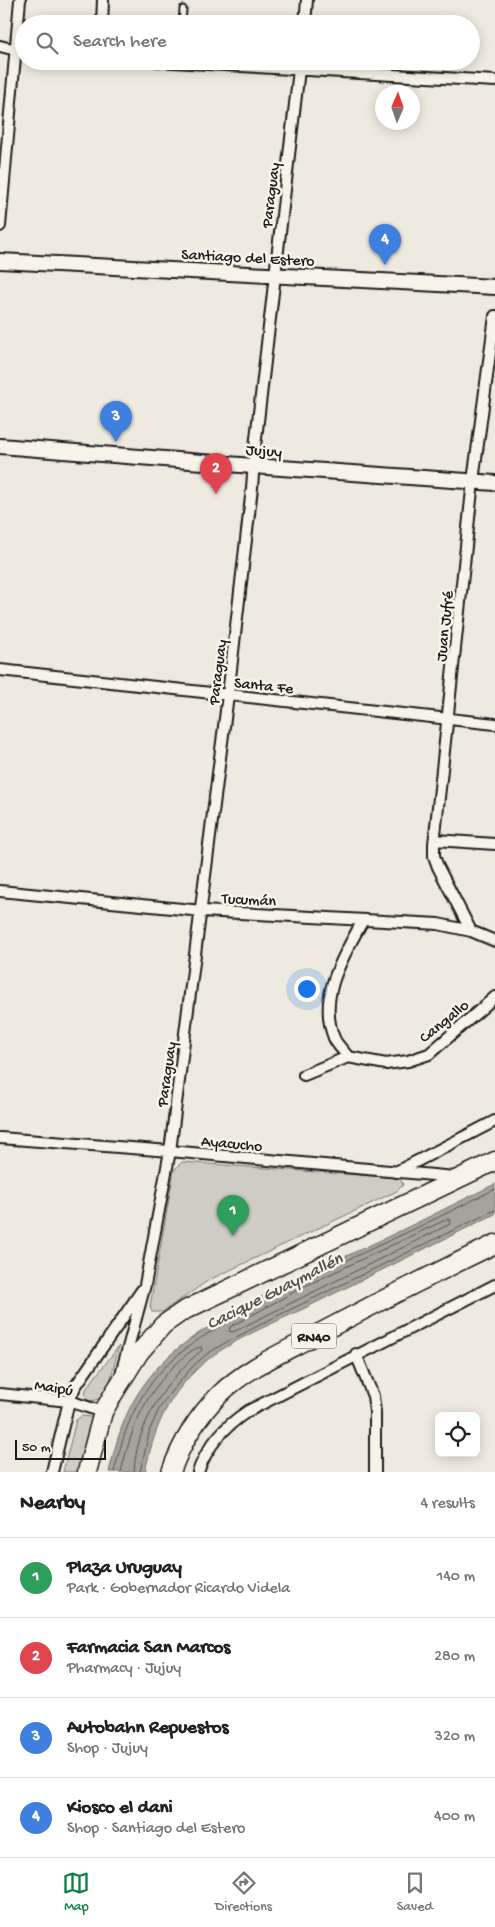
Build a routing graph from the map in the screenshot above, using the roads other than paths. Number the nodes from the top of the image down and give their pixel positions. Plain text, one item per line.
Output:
1 (20, 0) edge
2 (103, 0) edge
3 (307, 0) edge
4 (183, 9) dead end
5 (20, 15) edge
6 (102, 15) edge
7 (183, 15) edge
8 (306, 15) edge
9 (0, 46) edge
10 (15, 50) edge
11 (18, 70) edge
12 (299, 70) edge
13 (361, 70) edge
14 (495, 81) edge
15 (0, 226) edge
16 (0, 261) edge
17 (275, 275) junction
18 (495, 287) edge
19 (495, 316) edge
20 (0, 446) edge
21 (253, 466) junction
22 (473, 481) junction
23 (495, 483) edge
24 (0, 670) edge
25 (228, 695) junction
26 (448, 720) junction
27 (495, 724) edge
28 (434, 840) junction
29 (495, 844) edge
30 (0, 891) edge
31 (202, 911) junction
32 (363, 920) junction
33 (471, 931) junction
34 (495, 941) edge
35 (495, 997) edge
36 (348, 1057) junction
37 (304, 1075) dead end
38 (495, 1121) edge
39 (0, 1138) edge
40 (170, 1151) junction
41 (495, 1161) edge
42 (396, 1172) junction
43 (461, 1178) junction
44 (495, 1244) edge
45 (145, 1285) junction
46 (495, 1285) edge
47 (356, 1354) junction
48 (115, 1391) junction
49 (0, 1394) edge
50 (69, 1401) junction
51 (103, 1412) junction
52 (52, 1472) edge
53 (88, 1472) edge
54 (171, 1472) edge
55 (198, 1472) edge
56 (375, 1472) edge

1 - 5 street
2 - 6 street
3 - 8 street
4 - 7 lane
9 - 10 street
11 - 15 street
12 - 17 street, Paraguay
13 - 14 street
16 - 17 street, Santiago del Estero
17 - 18 street, Santiago del Estero
17 - 21 street, Paraguay
19 - 22 street, Juan Jufré
20 - 21 street, Jujuy
21 - 22 street, Jujuy
21 - 25 street, Paraguay
22 - 23 street, Jujuy
22 - 26 street, Juan Jufré
24 - 25 street, Santa Fe
25 - 26 street, Santa Fe
25 - 31 street, Paraguay
26 - 27 street, Santa Fe
26 - 28 street, Juan Jufré
28 - 29 street
28 - 33 street, Juan Jufré
30 - 31 street, Tucumán
31 - 32 street, Tucumán
31 - 40 street, Paraguay
32 - 33 street, Tucumán
32 - 36 street
33 - 34 street, Tucumán
35 - 36 street, Cangallo
36 - 37 street
38 - 42 street
39 - 40 street, Ayacucho
40 - 42 street, Ayacucho
40 - 45 street, Paraguay
41 - 43 highway
42 - 43 street, Ayacucho
43 - 48 highway
44 - 54 highway, RN40
45 - 48 street, Paraguay
45 - 50 street, Paraguay
46 - 47 street
47 - 55 street
47 - 56 street
48 - 51 highway
49 - 50 street, Maipú
50 - 51 street, Maipú
50 - 52 street, Paraguay
51 - 53 highway

